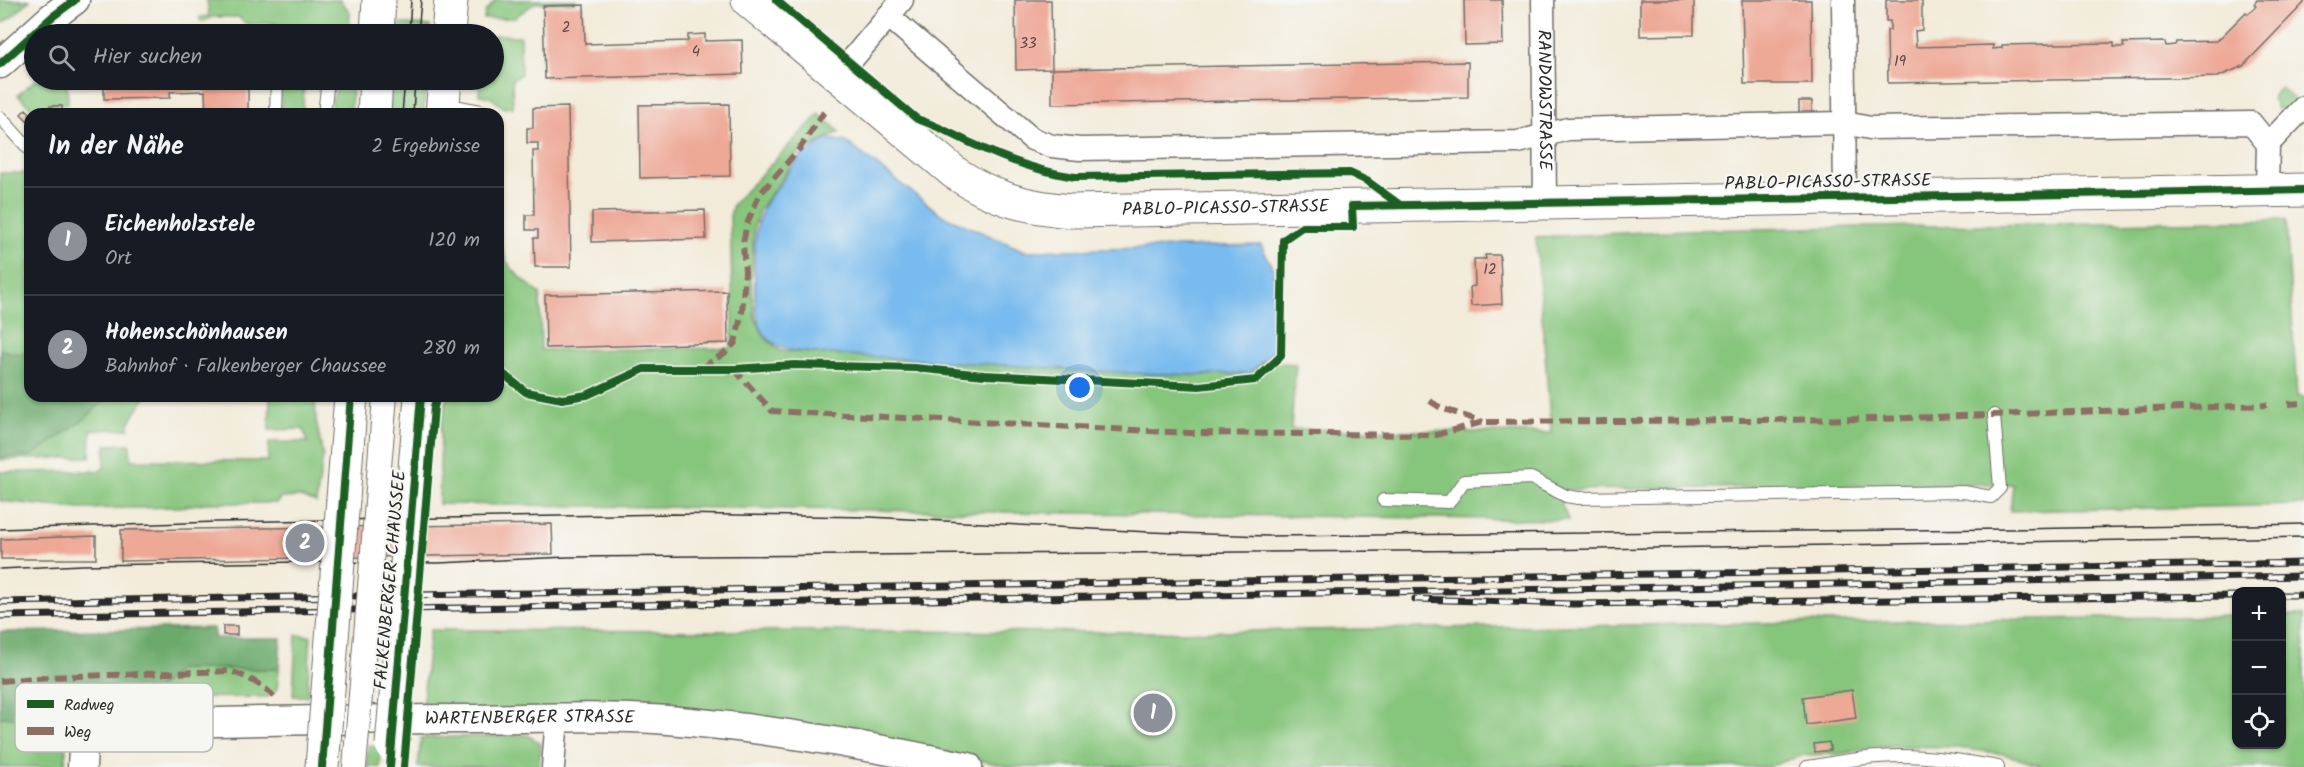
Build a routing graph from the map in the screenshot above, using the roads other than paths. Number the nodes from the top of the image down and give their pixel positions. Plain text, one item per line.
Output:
1 (75, 0) edge
2 (379, 0) edge
3 (451, 0) edge
4 (748, 0) edge
5 (1543, 0) edge
6 (1843, 0) edge
7 (895, 8) edge
8 (44, 24) edge
9 (378, 24) edge
10 (449, 24) edge
11 (24, 42) edge
12 (0, 64) edge
13 (839, 75) junction
14 (277, 90) edge
15 (327, 90) edge
16 (443, 99) edge
17 (2304, 107) edge
18 (276, 108) edge
19 (325, 108) edge
20 (472, 108) edge
21 (0, 117) edge
22 (1845, 123) junction
23 (1545, 134) junction
24 (24, 143) edge
25 (2268, 144) junction
26 (2304, 189) edge
27 (2267, 190) junction
28 (1845, 197) junction
29 (1545, 201) junction
30 (352, 402) edge
31 (379, 402) edge
32 (390, 402) edge
33 (419, 402) edge
34 (1994, 415) dead end
35 (1383, 500) dead end
36 (377, 502) junction
37 (557, 718) junction
38 (213, 722) edge
39 (357, 751) edge
40 (84, 752) edge
41 (82, 767) edge
42 (350, 767) edge
43 (360, 767) edge
44 (553, 767) edge
45 (968, 767) edge
46 (1807, 767) edge
47 (1998, 767) edge

1 - 8 street
2 - 9 main road
3 - 10 main road
4 - 13 main road, PABLO-PICASSO-STRASSE
5 - 23 street, RANDOWSTRASSE
6 - 22 street, PABLO-PICASSO-STRASSE
7 - 13 street
7 - 23 street
11 - 12 street
13 - 29 main road, PABLO-PICASSO-STRASSE
14 - 18 lane
15 - 19 lane
16 - 20 lane
17 - 25 street
21 - 24 lane
22 - 23 street
22 - 25 street
22 - 28 street, PABLO-PICASSO-STRASSE
23 - 29 street, RANDOWSTRASSE
25 - 27 street
26 - 27 main road, PABLO-PICASSO-STRASSE
27 - 28 main road, PABLO-PICASSO-STRASSE
28 - 29 main road, PABLO-PICASSO-STRASSE
30 - 36 main road, FALKENBERGER CHAUSSEE
31 - 36 lane
32 - 36 lane
33 - 36 main road, FALKENBERGER CHAUSSEE
34 - 35 lane
36 - 39 main road, FALKENBERGER CHAUSSEE, bridge
36 - 39 main road, FALKENBERGER CHAUSSEE, bridge
37 - 38 street, WARTENBERGER STRASSE
37 - 44 street
37 - 45 street, WARTENBERGER STRASSE
39 - 42 lane
39 - 43 lane
40 - 41 street, WARTENBERGER STRASSE
46 - 47 lane

